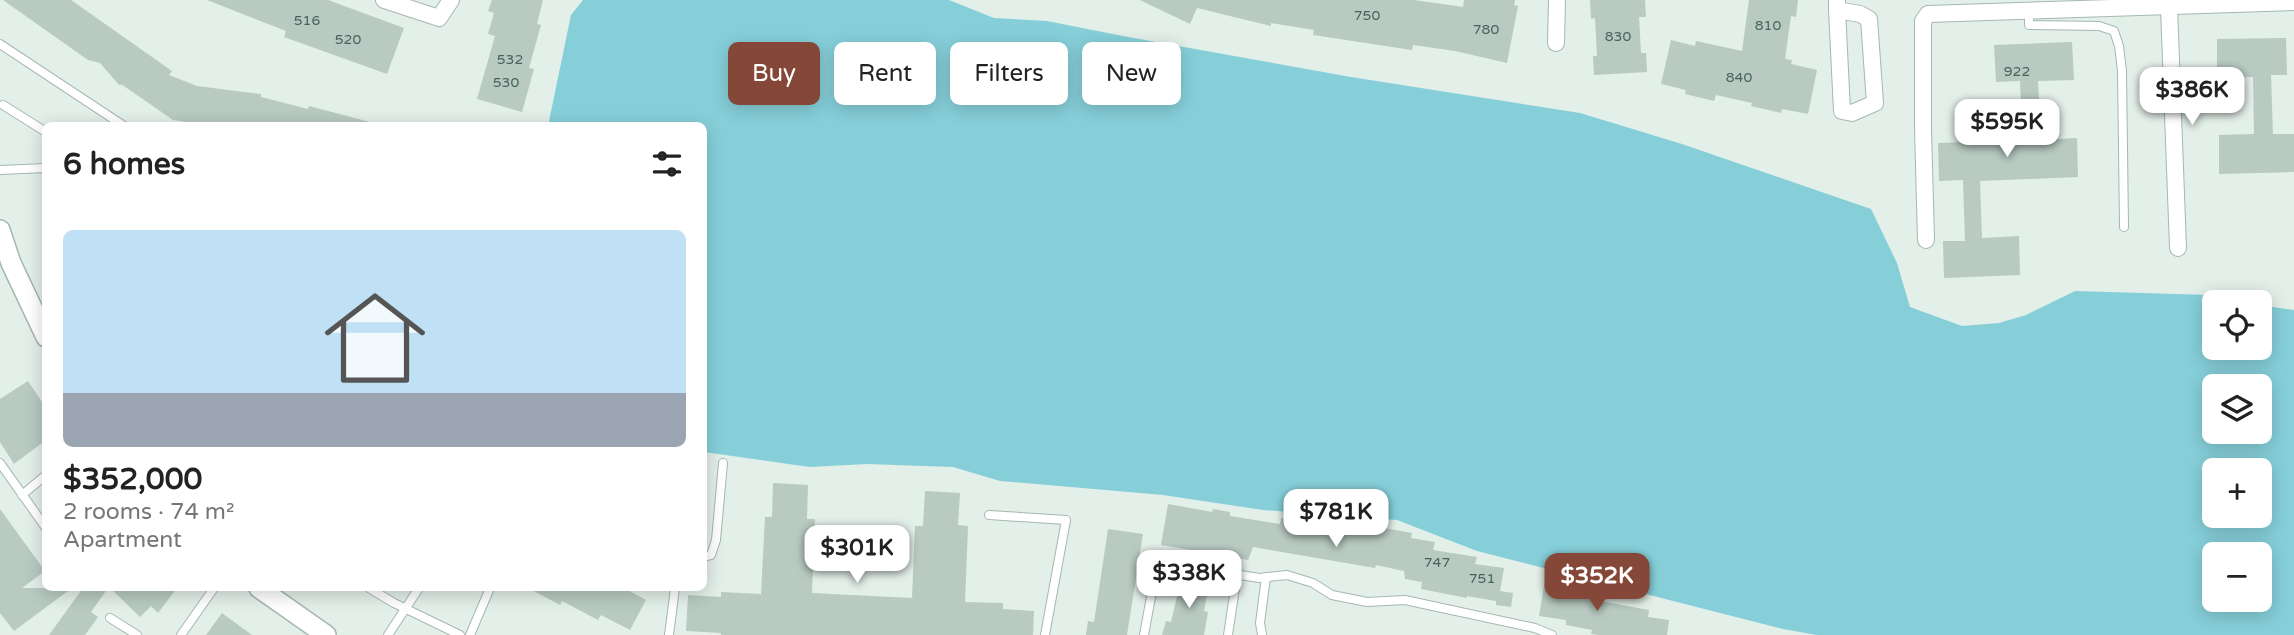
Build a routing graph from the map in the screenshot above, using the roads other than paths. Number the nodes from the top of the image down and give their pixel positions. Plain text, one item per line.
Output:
1 (384, 0) edge
2 (451, 0) edge
3 (1557, 0) edge
4 (2294, 2) edge
5 (1837, 5) edge
6 (2029, 5) edge
7 (2169, 7) junction
8 (1556, 43) dead end
9 (0, 44) edge
10 (3, 105) dead end
11 (118, 122) edge
12 (42, 129) edge
13 (42, 168) edge
14 (0, 170) edge
15 (2124, 228) dead end
16 (0, 230) edge
17 (1926, 240) dead end
18 (2178, 248) dead end
19 (6, 266) edge
20 (42, 330) edge
21 (0, 463) edge
22 (723, 463) dead end
23 (42, 478) edge
24 (22, 495) junction
25 (989, 515) dead end
26 (42, 522) edge
27 (707, 557) edge
28 (1237, 575) junction
29 (1266, 577) junction
30 (212, 591) edge
31 (263, 591) edge
32 (374, 591) edge
33 (417, 591) edge
34 (489, 591) edge
35 (675, 591) edge
36 (405, 608) junction
37 (110, 618) dead end
38 (137, 635) edge
39 (181, 635) edge
40 (326, 635) edge
41 (388, 635) edge
42 (460, 635) edge
43 (470, 635) edge
44 (668, 635) edge
45 (1045, 635) edge
46 (1144, 635) edge
47 (1228, 635) edge
48 (1262, 635) edge
49 (1552, 635) edge

1 - 2 street
3 - 8 street
4 - 7 street
5 - 5 street
6 - 7 street
6 - 15 lane
6 - 17 street
7 - 18 street
9 - 11 lane
10 - 12 lane
13 - 14 lane
16 - 19 street
19 - 20 street
21 - 24 lane
22 - 27 lane
23 - 24 lane
24 - 26 lane
25 - 45 lane
28 - 29 lane
28 - 46 lane
28 - 47 lane
29 - 48 lane
29 - 49 lane
30 - 39 lane
31 - 40 street
32 - 36 lane
33 - 36 lane
34 - 43 lane
35 - 44 lane
36 - 41 lane
36 - 42 lane
37 - 38 lane

